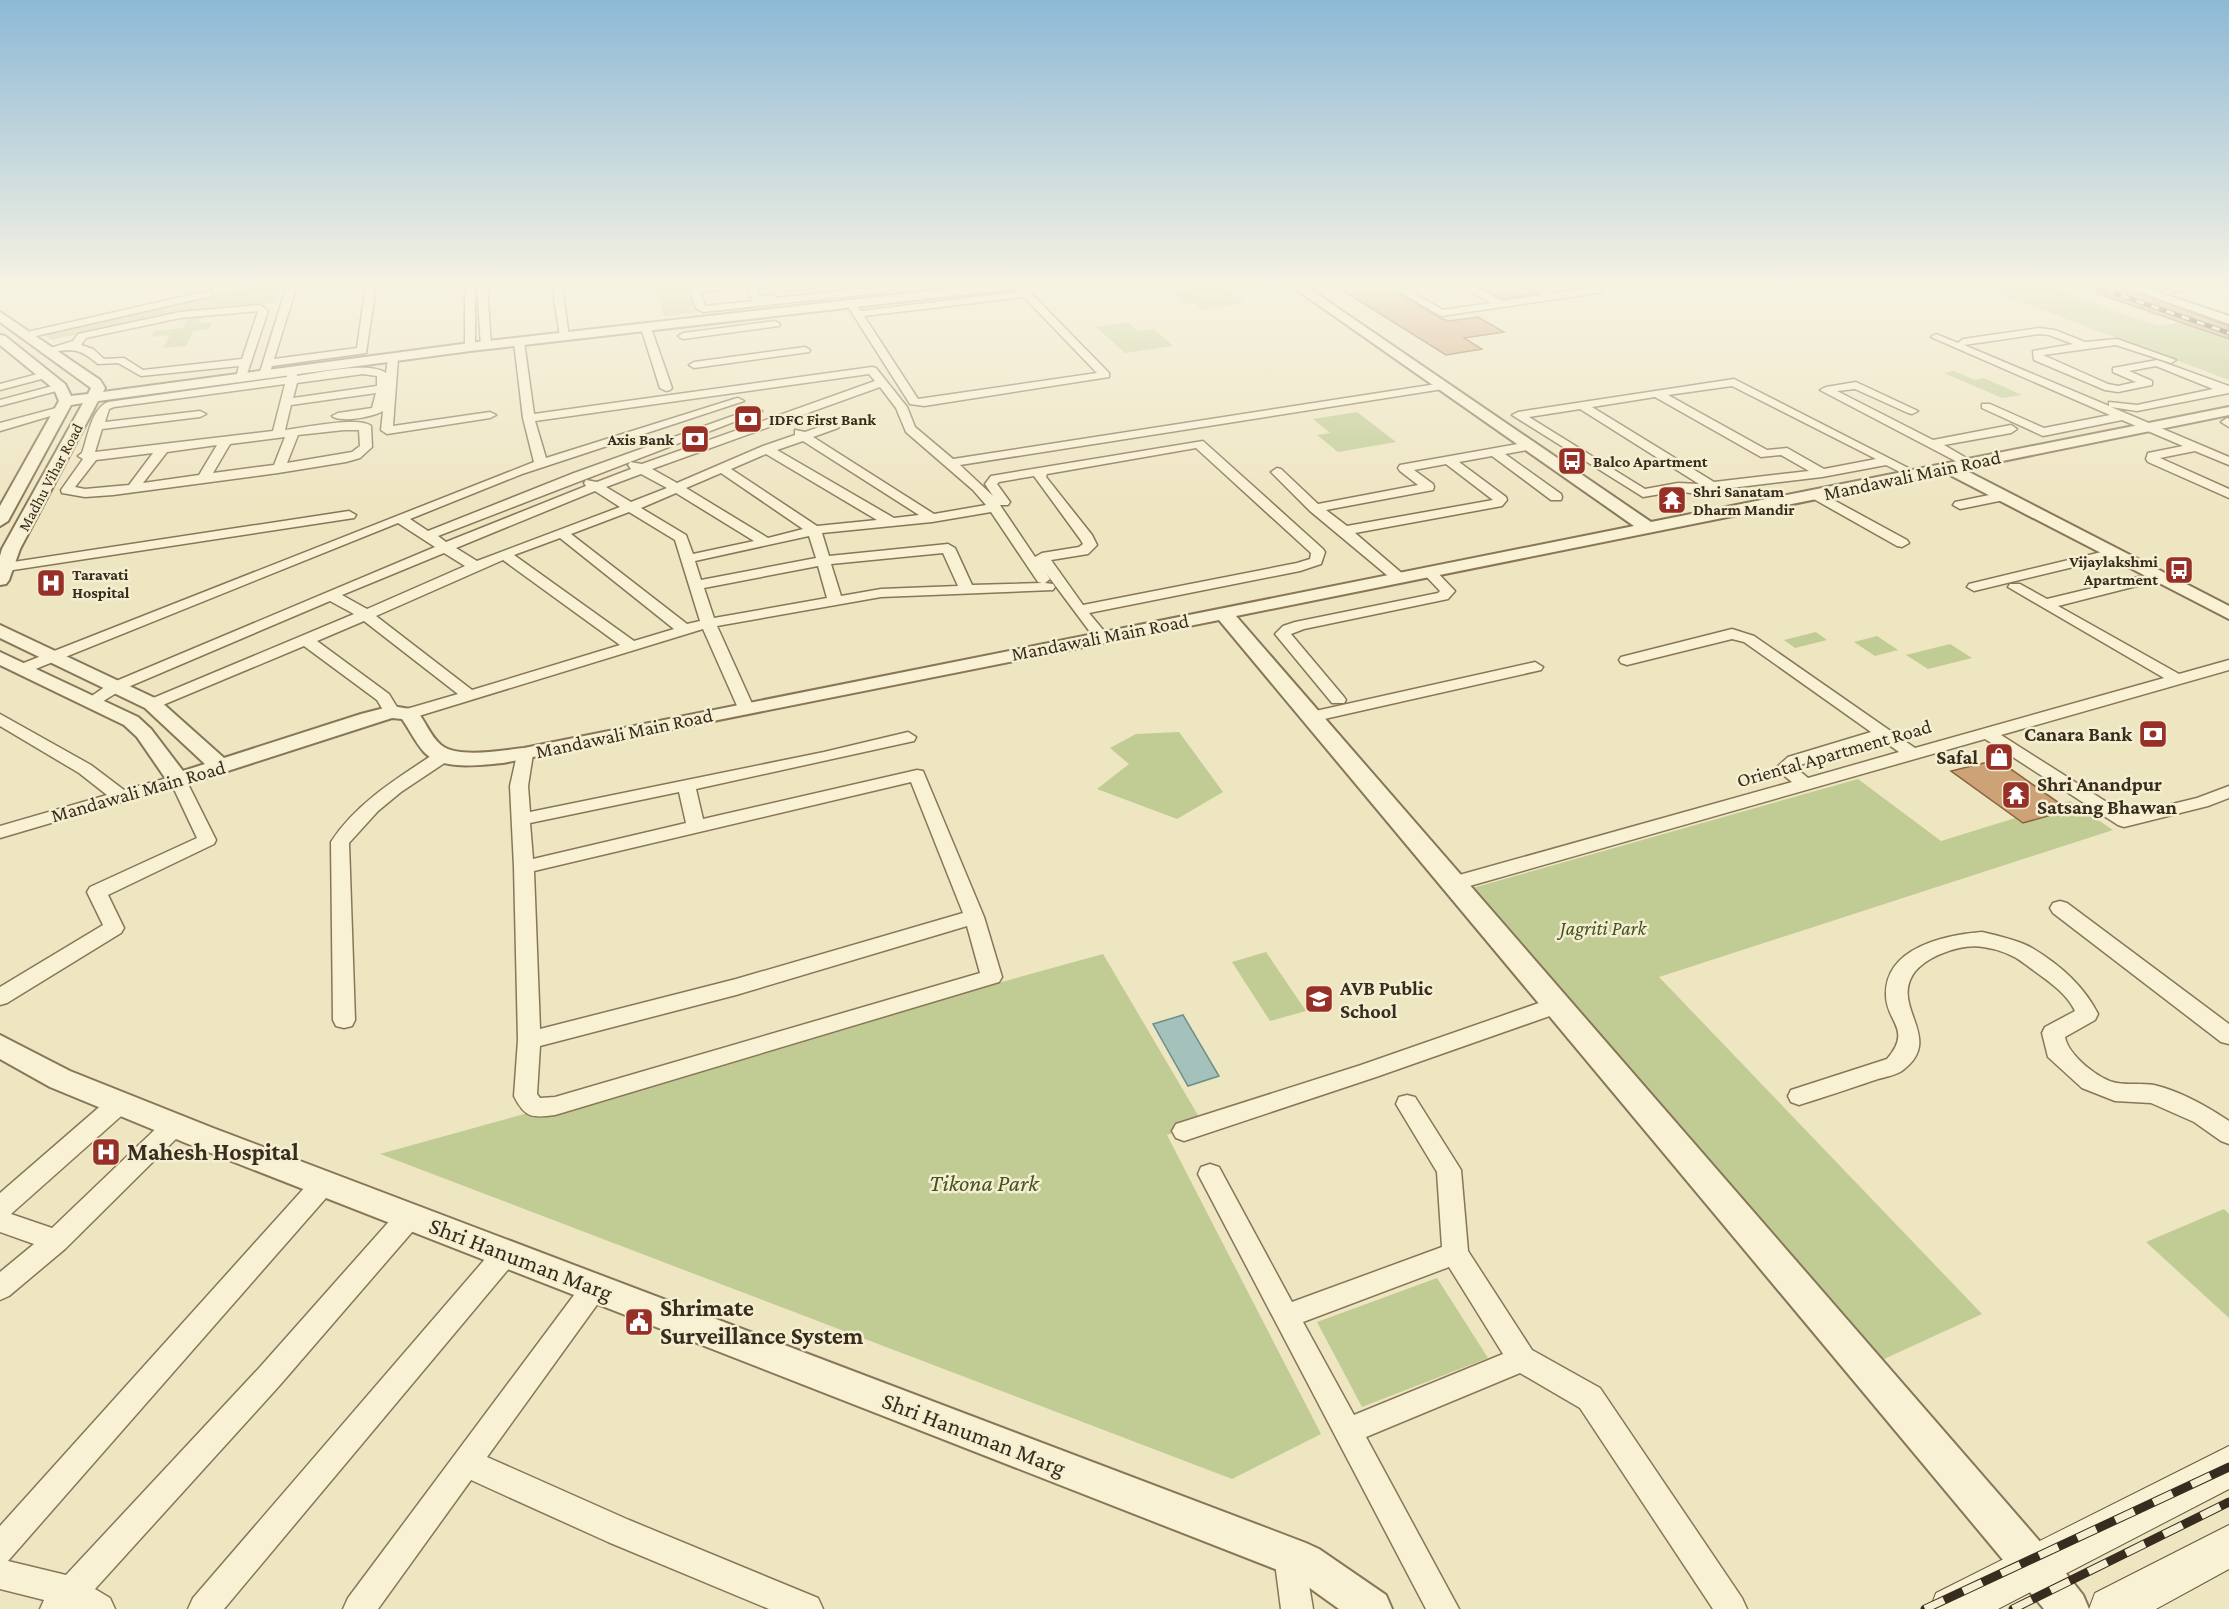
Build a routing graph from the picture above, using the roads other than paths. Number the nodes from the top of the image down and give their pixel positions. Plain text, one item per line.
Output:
1 (26, 360) edge
2 (42, 360) edge
3 (63, 360) edge
4 (100, 360) edge
5 (119, 360) edge
6 (120, 360) edge
7 (268, 360) edge
8 (311, 360) edge
9 (381, 360) edge
10 (393, 360) edge
11 (521, 360) edge
12 (657, 360) edge
13 (887, 360) edge
14 (1091, 360) edge
15 (1405, 360) edge
16 (1996, 360) edge
17 (2007, 360) edge
18 (2043, 360) edge
19 (2165, 360) edge
20 (246, 362) joint
21 (32, 365) junction
22 (266, 368) junction
23 (45, 375) junction
24 (292, 375) junction
25 (241, 377) junction
26 (881, 382) junction
27 (1443, 386) junction
28 (0, 387) edge
29 (2228, 387) edge
30 (666, 388) dead end
31 (382, 389) junction
32 (207, 391) junction
33 (725, 391) junction
34 (1657, 394) junction
35 (93, 397) junction
36 (62, 399) junction
37 (738, 401) junction
38 (286, 402) junction
39 (0, 404) edge
40 (1581, 405) junction
41 (1986, 406) dead end
42 (756, 411) junction
43 (1912, 411) dead end
44 (490, 415) dead end
45 (2123, 416) junction
46 (529, 418) junction
47 (772, 418) junction
48 (2228, 419) edge
49 (98, 426) junction
50 (834, 426) dead end
51 (0, 427) edge
52 (2149, 427) junction
53 (279, 429) junction
54 (2011, 429) dead end
55 (293, 433) junction
56 (804, 436) junction
57 (226, 441) junction
58 (1090, 441) junction
59 (1932, 444) junction
60 (189, 446) junction
61 (598, 446) junction
62 (1529, 446) junction
63 (2196, 447) junction
64 (163, 449) junction
65 (767, 449) junction
66 (1494, 452) junction
67 (88, 456) junction
68 (60, 459) junction
69 (1106, 459) junction
70 (623, 460) junction
71 (1448, 460) junction
72 (1887, 461) junction
73 (2229, 461) edge
74 (546, 463) junction
75 (952, 463) junction
76 (1969, 463) junction
77 (1947, 467) junction
78 (639, 468) junction
79 (722, 468) junction
80 (278, 469) junction
81 (1050, 469) junction
82 (1276, 472) dead end
83 (1822, 473) junction
84 (1914, 474) junction
85 (578, 476) junction
86 (204, 478) junction
87 (1711, 486) junction
88 (596, 487) junction
89 (133, 488) junction
90 (677, 488) junction
91 (2229, 494) edge
92 (1817, 495) junction
93 (2004, 496) junction
94 (1556, 497) dead end
95 (1960, 505) dead end
96 (632, 507) junction
97 (994, 507) junction
98 (1315, 508) junction
99 (349, 515) dead end
100 (399, 518) junction
101 (932, 518) junction
102 (0, 521) edge
103 (891, 522) junction
104 (1648, 528) junction
105 (814, 530) junction
106 (1344, 531) junction
107 (562, 533) junction
108 (429, 535) junction
109 (766, 543) junction
110 (1902, 543) dead end
111 (445, 547) junction
112 (2114, 553) junction
113 (504, 554) junction
114 (1042, 557) junction
115 (687, 559) junction
116 (824, 561) junction
117 (477, 567) junction
118 (2, 571) edge
119 (1429, 572) junction
120 (2159, 576) junction
121 (1399, 578) junction
122 (696, 585) junction
123 (1048, 587) junction
124 (1974, 587) dead end
125 (2015, 587) dead end
126 (967, 591) junction
127 (331, 595) junction
128 (835, 600) junction
129 (2047, 604) junction
130 (1079, 610) junction
131 (1223, 613) junction
132 (2229, 613) edge
133 (366, 615) junction
134 (708, 623) junction
135 (685, 630) junction
136 (0, 631) edge
137 (1095, 638) junction
138 (306, 640) junction
139 (632, 646) junction
140 (52, 657) junction
141 (0, 658) edge
142 (1627, 660) dead end
143 (2229, 665) edge
144 (1535, 667) dead end
145 (22, 669) junction
146 (2178, 680) junction
147 (115, 687) junction
148 (469, 695) junction
149 (1338, 700) dead end
150 (91, 702) junction
151 (152, 704) junction
152 (746, 708) junction
153 (401, 713) junction
154 (1311, 717) junction
155 (0, 719) edge
156 (1987, 733) junction
157 (1884, 734) junction
158 (908, 737) dead end
159 (524, 754) junction
160 (1913, 754) junction
161 (443, 756) junction
162 (221, 767) junction
163 (178, 780) junction
164 (1805, 784) junction
165 (686, 785) junction
166 (2229, 792) edge
167 (121, 797) junction
168 (522, 819) junction
169 (696, 827) junction
170 (0, 832) edge
171 (524, 867) junction
172 (1452, 884) junction
173 (2060, 908) dead end
174 (974, 917) junction
175 (0, 997) edge
176 (1556, 1005) junction
177 (344, 1020) dead end
178 (2229, 1036) edge
179 (529, 1040) junction
180 (0, 1046) edge
181 (1799, 1096) dead end
182 (120, 1103) junction
183 (1407, 1104) dead end
184 (175, 1125) junction
185 (1184, 1131) dead end
186 (2229, 1134) edge
187 (1210, 1174) dead end
188 (324, 1183) junction
189 (0, 1208) edge
190 (410, 1216) junction
191 (0, 1221) edge
192 (56, 1241) junction
193 (507, 1252) junction
194 (1455, 1254) junction
195 (595, 1287) junction
196 (0, 1288) edge
197 (1285, 1317) junction
198 (1522, 1359) junction
199 (1348, 1431) junction
200 (465, 1462) junction
201 (2229, 1467) edge
202 (2229, 1546) edge
203 (0, 1549) edge
204 (1289, 1555) junction
205 (2035, 1566) junction
206 (0, 1574) edge
207 (64, 1601) edge
208 (1723, 1607) edge
209 (99, 1609) edge
210 (204, 1609) edge
211 (359, 1609) edge
212 (807, 1609) edge
213 (1297, 1609) edge
214 (1372, 1609) edge
215 (1443, 1609) edge
216 (1952, 1609) edge
217 (2069, 1609) edge
218 (2111, 1609) edge

1 - 21 street
2 - 21 street
3 - 35 street
4 - 5 street
6 - 20 street
7 - 22 street
8 - 22 street
9 - 24 street
10 - 44 street
11 - 46 street
12 - 30 street
13 - 14 street
15 - 27 street
16 - 45 street
17 - 29 street
18 - 29 street
19 - 29 street
20 - 25 street
21 - 23 street
22 - 24 street
22 - 25 street
23 - 28 street
23 - 36 street
24 - 31 street
24 - 32 street
24 - 38 street
25 - 35 street
26 - 33 street
26 - 47 street
26 - 75 street
27 - 58 street
27 - 62 street
31 - 38 street
31 - 53 street
32 - 49 street
32 - 49 street
33 - 37 street
33 - 46 street
34 - 40 street
34 - 72 street
34 - 83 street
35 - 36 street
35 - 68 street, Madhu Vihar Road
36 - 39 street
36 - 51 street
36 - 102 street, Madhu Vihar Road
37 - 42 street
37 - 61 street
38 - 53 street
40 - 87 street
40 - 87 street
41 - 45 street
42 - 47 street
42 - 70 street
43 - 59 street
45 - 52 street
46 - 74 street
47 - 56 street
47 - 78 street
48 - 52 street, Mandawali Main Road
49 - 67 street
50 - 56 street
52 - 63 street
52 - 76 street, Mandawali Main Road
53 - 55 street
53 - 57 street
54 - 59 street
55 - 80 street
55 - 80 street
56 - 65 street
56 - 101 street
57 - 60 street
57 - 86 street
58 - 69 street
58 - 75 street
59 - 76 street
60 - 64 street
60 - 67 street
61 - 70 street
61 - 74 street
62 - 66 street
62 - 104 street
63 - 73 street
63 - 91 street
64 - 67 street
64 - 89 street
65 - 79 street
65 - 103 street
66 - 71 street
66 - 94 street
67 - 68 street
67 - 89 street
68 - 118 street, Madhu Vihar Road
69 - 81 street
69 - 130 street
70 - 78 street
70 - 85 street
71 - 98 street
71 - 106 street
72 - 83 street
72 - 84 street
74 - 85 street
74 - 100 street
75 - 97 street
76 - 77 street, Mandawali Main Road
77 - 84 street, Mandawali Main Road
77 - 93 street
78 - 88 street
78 - 90 street
79 - 90 street
79 - 105 street
80 - 86 street
81 - 114 street
81 - 114 street
82 - 98 street
83 - 87 street
84 - 92 street, Mandawali Main Road
85 - 88 street
85 - 108 street
86 - 89 street
88 - 96 street
88 - 111 street
90 - 96 street
90 - 109 street
92 - 104 street, Mandawali Main Road
92 - 110 street
93 - 95 street
93 - 112 street
96 - 107 street
96 - 115 street
97 - 101 street
97 - 123 street
98 - 106 street
99 - 118 street
100 - 108 street
100 - 140 street
101 - 103 street
103 - 105 street
104 - 119 street, Mandawali Main Road
105 - 109 street
105 - 116 street
106 - 121 street
107 - 113 street
107 - 135 street
108 - 111 street
109 - 115 street
111 - 117 street
111 - 127 street
112 - 120 street
112 - 124 street
113 - 117 street
113 - 139 street
114 - 130 street
115 - 122 street
116 - 122 street
116 - 126 street
116 - 128 street
117 - 133 street
119 - 121 street, Mandawali Main Road
119 - 149 street
120 - 129 street
120 - 132 street
121 - 131 street, Mandawali Main Road
122 - 134 street
123 - 126 street
123 - 137 street
125 - 129 street
126 - 128 street
127 - 133 street
127 - 147 street
128 - 134 street
129 - 146 street
130 - 137 street
131 - 137 street, Mandawali Main Road
131 - 154 street
133 - 138 street
133 - 148 street
134 - 135 street
134 - 152 street
135 - 139 street
136 - 140 street
137 - 152 street, Mandawali Main Road
138 - 151 street
138 - 153 street
139 - 148 street
140 - 145 street
140 - 147 street
141 - 145 street
142 - 157 street
143 - 146 street, Oriental Apartment Road
144 - 154 street
145 - 150 street
146 - 156 street, Oriental Apartment Road
147 - 150 street
147 - 151 street
148 - 153 street
150 - 163 street
151 - 162 street
152 - 159 street, Mandawali Main Road
153 - 161 street
153 - 162 street, Mandawali Main Road
154 - 172 street
155 - 167 street
156 - 160 street, Oriental Apartment Road
156 - 166 street
157 - 160 street
157 - 164 street
158 - 165 street
159 - 161 street, Mandawali Main Road
159 - 168 street
160 - 164 street, Oriental Apartment Road
161 - 177 street
162 - 163 street, Mandawali Main Road
163 - 167 street, Mandawali Main Road
163 - 175 street
164 - 172 street, Oriental Apartment Road
165 - 168 street
165 - 169 street
167 - 170 street, Mandawali Main Road
168 - 171 street
169 - 171 street
169 - 174 street
171 - 179 street
172 - 176 street
173 - 178 street
174 - 179 street
174 - 179 street
176 - 185 street
176 - 205 street
180 - 182 street, Shri Hanuman Marg
181 - 186 street
182 - 184 street, Shri Hanuman Marg
182 - 189 street
183 - 194 street
184 - 188 street, Shri Hanuman Marg
184 - 192 street
187 - 197 street
188 - 190 street, Shri Hanuman Marg
188 - 203 street
190 - 193 street, Shri Hanuman Marg
190 - 207 street
191 - 192 street
192 - 196 street
193 - 195 street, Shri Hanuman Marg
193 - 210 street
194 - 197 street
194 - 198 street
195 - 200 street
195 - 204 street, Shri Hanuman Marg
197 - 199 street
198 - 199 street
198 - 208 street
199 - 215 street
200 - 211 street
200 - 212 street
201 - 205 main road
202 - 218 main road
204 - 213 street
204 - 214 street, Shri Hanuman Marg
205 - 216 main road
205 - 217 street
206 - 207 street
207 - 209 street

